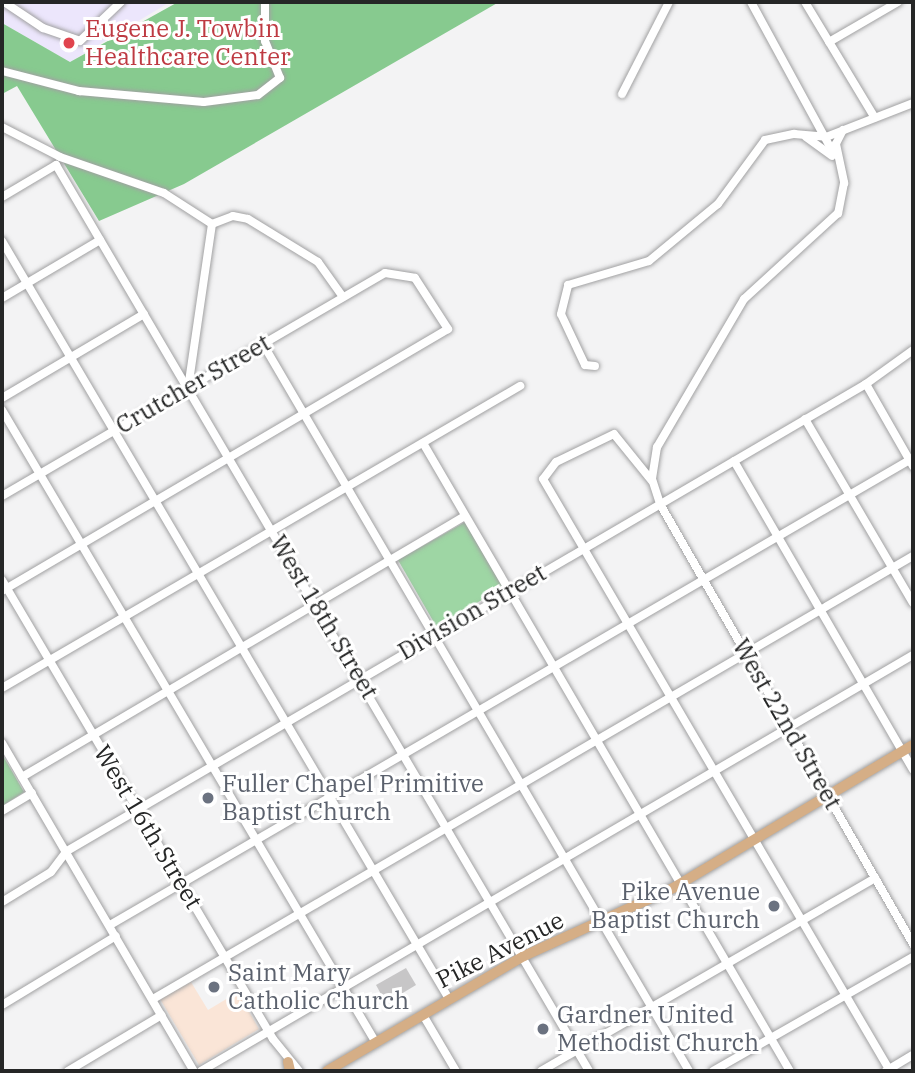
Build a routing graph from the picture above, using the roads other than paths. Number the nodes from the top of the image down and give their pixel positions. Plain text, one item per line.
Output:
1 (5, 2) edge
2 (121, 2) edge
3 (265, 2) edge
4 (669, 2) edge
5 (751, 2) edge
6 (805, 2) edge
7 (898, 2) edge
8 (886, 6) edge
9 (829, 42) junction
10 (2, 71) edge
11 (622, 94) dead end
12 (913, 103) edge
13 (875, 118) junction
14 (819, 122) junction
15 (2, 127) edge
16 (843, 130) junction
17 (799, 134) junction
18 (826, 137) junction
19 (837, 160) junction
20 (2, 197) edge
21 (212, 224) junction
22 (100, 240) junction
23 (2, 241) edge
24 (27, 283) junction
25 (343, 297) junction
26 (2, 298) edge
27 (144, 314) junction
28 (263, 344) junction
29 (913, 350) edge
30 (71, 357) junction
31 (595, 366) dead end
32 (866, 384) junction
33 (520, 386) dead end
34 (188, 388) junction
35 (2, 398) edge
36 (2, 410) edge
37 (304, 414) junction
38 (805, 419) junction
39 (114, 430) junction
40 (423, 443) junction
41 (229, 458) junction
42 (734, 461) junction
43 (912, 461) edge
44 (40, 474) junction
45 (652, 481) junction
46 (347, 486) junction
47 (850, 495) junction
48 (2, 496) edge
49 (155, 501) junction
50 (660, 504) junction
51 (465, 516) junction
52 (272, 530) junction
53 (778, 537) junction
54 (81, 544) junction
55 (583, 548) junction
56 (913, 556) edge
57 (391, 560) junction
58 (893, 568) junction
59 (198, 574) junction
60 (703, 579) junction
61 (3, 586) edge
62 (509, 590) junction
63 (913, 603) edge
64 (315, 604) junction
65 (821, 610) junction
66 (124, 617) junction
67 (626, 622) junction
68 (435, 634) junction
69 (242, 648) junction
70 (746, 653) junction
71 (913, 655) edge
72 (50, 661) junction
73 (551, 665) junction
74 (361, 677) junction
75 (863, 684) junction
76 (2, 688) edge
77 (168, 691) junction
78 (671, 698) junction
79 (480, 707) junction
80 (285, 721) junction
81 (789, 726) junction
82 (94, 735) junction
83 (597, 740) junction
84 (2, 743) edge
85 (913, 745) edge
86 (404, 751) junction
87 (903, 751) junction
88 (212, 765) junction
89 (913, 770) edge
90 (714, 771) junction
91 (22, 777) junction
92 (523, 784) junction
93 (32, 793) junction
94 (827, 794) junction
95 (330, 795) junction
96 (137, 809) junction
97 (2, 811) edge
98 (640, 814) junction
99 (447, 828) junction
100 (256, 839) junction
101 (754, 839) junction
102 (67, 851) junction
103 (567, 858) junction
104 (374, 871) junction
105 (875, 878) junction
106 (181, 883) junction
107 (681, 884) junction
108 (2, 902) edge
109 (491, 902) junction
110 (300, 914) junction
111 (801, 921) junction
112 (604, 922) junction
113 (110, 925) junction
114 (116, 936) junction
115 (913, 944) edge
116 (417, 945) junction
117 (524, 956) junction
118 (225, 957) junction
119 (913, 957) edge
120 (727, 964) junction
121 (343, 988) junction
122 (845, 996) junction
123 (153, 999) junction
124 (449, 999) junction
125 (2, 1005) edge
126 (653, 1007) junction
127 (162, 1015) junction
128 (423, 1015) junction
129 (269, 1031) junction
130 (771, 1038) junction
131 (376, 1043) junction
132 (577, 1050) junction
133 (913, 1055) edge
134 (289, 1066) edge
135 (333, 1069) edge
136 (68, 1071) edge
137 (194, 1071) edge
138 (201, 1071) edge
139 (299, 1071) edge
140 (456, 1071) edge
141 (541, 1071) edge
142 (589, 1071) edge
143 (689, 1071) edge
144 (713, 1071) edge
145 (790, 1071) edge
146 (888, 1071) edge

1 - 2 street
3 - 10 street
4 - 11 street
5 - 14 street
6 - 9 street
7 - 8 street
8 - 9 street
9 - 13 street
12 - 13 street
13 - 16 street
14 - 16 street
14 - 18 street
15 - 21 street
16 - 18 street
16 - 19 street
17 - 18 street
17 - 19 street
17 - 31 street
18 - 19 street
19 - 45 street
20 - 22 street, West 18th Street
21 - 25 street
21 - 34 street
22 - 24 street
22 - 27 street, West 18th Street
23 - 24 street
24 - 26 street
24 - 30 street
25 - 28 street, Crutcher Street
25 - 37 street, Crutcher Street
27 - 30 street
27 - 34 street, West 18th Street
28 - 34 street, Crutcher Street
28 - 37 street
29 - 32 street, Division Street
30 - 35 street
30 - 39 street
32 - 38 street, Division Street
32 - 43 street
33 - 40 street
34 - 39 street, Crutcher Street
34 - 41 street, West 18th Street
36 - 44 street
37 - 41 street
37 - 46 street
38 - 42 street, Division Street
38 - 47 street
39 - 44 street, Crutcher Street
39 - 49 street
40 - 46 street
40 - 51 street
41 - 49 street
41 - 52 street, West 18th Street
42 - 50 street, Division Street
42 - 53 street
43 - 47 street
44 - 48 street, Crutcher Street
44 - 54 street
45 - 50 street, West 22nd Street
45 - 55 street
46 - 52 street
46 - 57 street
47 - 53 street
47 - 58 street
49 - 54 street
49 - 59 street
50 - 55 street, Division Street
50 - 60 street, West 22nd Street
51 - 57 street
51 - 62 street
52 - 59 street
52 - 64 street, West 18th Street
53 - 60 street
53 - 65 street
54 - 61 street
54 - 66 street
55 - 62 street, Division Street
55 - 67 street
56 - 58 street
57 - 64 street
57 - 68 street
58 - 63 street
58 - 65 street
59 - 66 street
59 - 69 street
60 - 67 street
60 - 70 street, West 22nd Street
61 - 72 street, West 16th Street
62 - 68 street, Division Street
62 - 73 street
64 - 69 street
64 - 74 street, West 18th Street
65 - 70 street
65 - 75 street
66 - 72 street
66 - 77 street
67 - 73 street
67 - 78 street
68 - 74 street, Division Street
68 - 79 street
69 - 77 street
69 - 80 street
70 - 78 street
70 - 81 street, West 22nd Street
71 - 75 street
72 - 76 street
72 - 82 street, West 16th Street
73 - 79 street
73 - 83 street
74 - 80 street, Division Street
74 - 86 street, West 18th Street
75 - 81 street
75 - 87 street
77 - 82 street
77 - 88 street
78 - 83 street
78 - 90 street
79 - 86 street
79 - 92 street
80 - 88 street, Division Street
80 - 95 street
81 - 90 street
81 - 94 street, West 22nd Street
82 - 91 street
82 - 96 street, West 16th Street
83 - 92 street
83 - 98 street
84 - 91 street
85 - 87 main road, Pike Avenue
86 - 95 street
86 - 99 street, West 18th Street
87 - 89 street
87 - 94 main road, Pike Avenue
88 - 96 street, Division Street
88 - 100 street
90 - 98 street
90 - 101 street
91 - 93 street
92 - 99 street
92 - 103 street
93 - 97 street
93 - 102 street
94 - 101 main road, Pike Avenue
94 - 105 street, West 22nd Street
95 - 100 street
95 - 104 street
96 - 102 street, Division Street
96 - 106 street, West 16th Street
98 - 103 street
98 - 107 street
99 - 104 street
99 - 109 street, West 18th Street
100 - 106 street
100 - 110 street
101 - 107 main road, Pike Avenue
101 - 111 street
102 - 108 street, Division Street
102 - 113 street
103 - 109 street
103 - 112 street
104 - 110 street
104 - 116 street
105 - 111 street
105 - 115 street, West 22nd Street
106 - 113 street
106 - 118 street, West 16th Street
107 - 112 main road, Pike Avenue
107 - 120 street
109 - 116 street
109 - 117 street, West 18th Street
110 - 118 street
110 - 121 street
111 - 120 street
111 - 122 street
112 - 117 main road, Pike Avenue
112 - 126 street
113 - 114 street
114 - 123 street
114 - 125 street
116 - 121 street
116 - 124 street
117 - 124 main road, Pike Avenue
117 - 132 street, West 18th Street
118 - 123 street
118 - 129 street, West 16th Street
119 - 122 street
120 - 126 street
120 - 130 street
121 - 129 street
121 - 131 street
122 - 130 street
122 - 146 street
123 - 127 street
124 - 128 main road, Pike Avenue
126 - 132 street
126 - 143 street
127 - 136 street
127 - 137 street
128 - 131 main road, Pike Avenue
128 - 140 street
129 - 134 street, West 16th Street
129 - 138 street
130 - 144 street
130 - 145 street
131 - 135 main road, Pike Avenue
132 - 141 street
132 - 142 street, West 18th Street
133 - 146 street
134 - 139 street, West 16th Street

